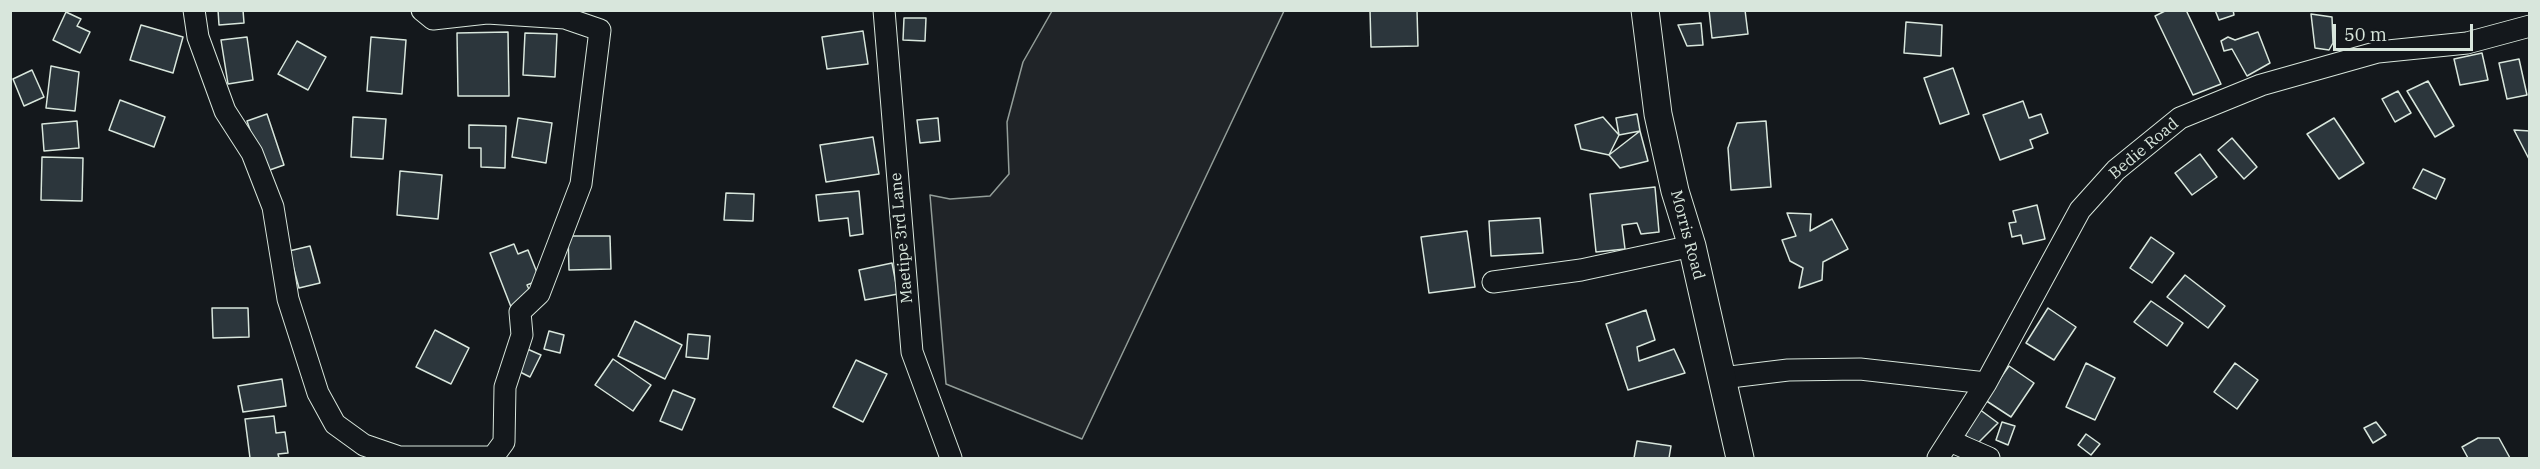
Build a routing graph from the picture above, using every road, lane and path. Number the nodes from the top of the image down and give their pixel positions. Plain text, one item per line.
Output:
1 (194, 10) edge
2 (422, 10) edge
3 (884, 10) edge
4 (1645, 10) edge
5 (2529, 26) edge
6 (1692, 246) junction
7 (1493, 282) dead end
8 (1722, 378) junction
9 (1986, 383) junction
10 (1950, 441) junction
11 (951, 459) edge
12 (1740, 459) edge
13 (1938, 459) edge
14 (1989, 459) edge

1 - 2 street
3 - 11 street, Maetipe 3rd Lane
4 - 6 main road, Morris Road
5 - 9 street, Bedie Road
6 - 7 street
6 - 8 main road, Morris Road
8 - 9 street
8 - 12 main road, Morris Road
9 - 10 street, Bedie Road
10 - 13 street, Bedie Road
10 - 14 street

